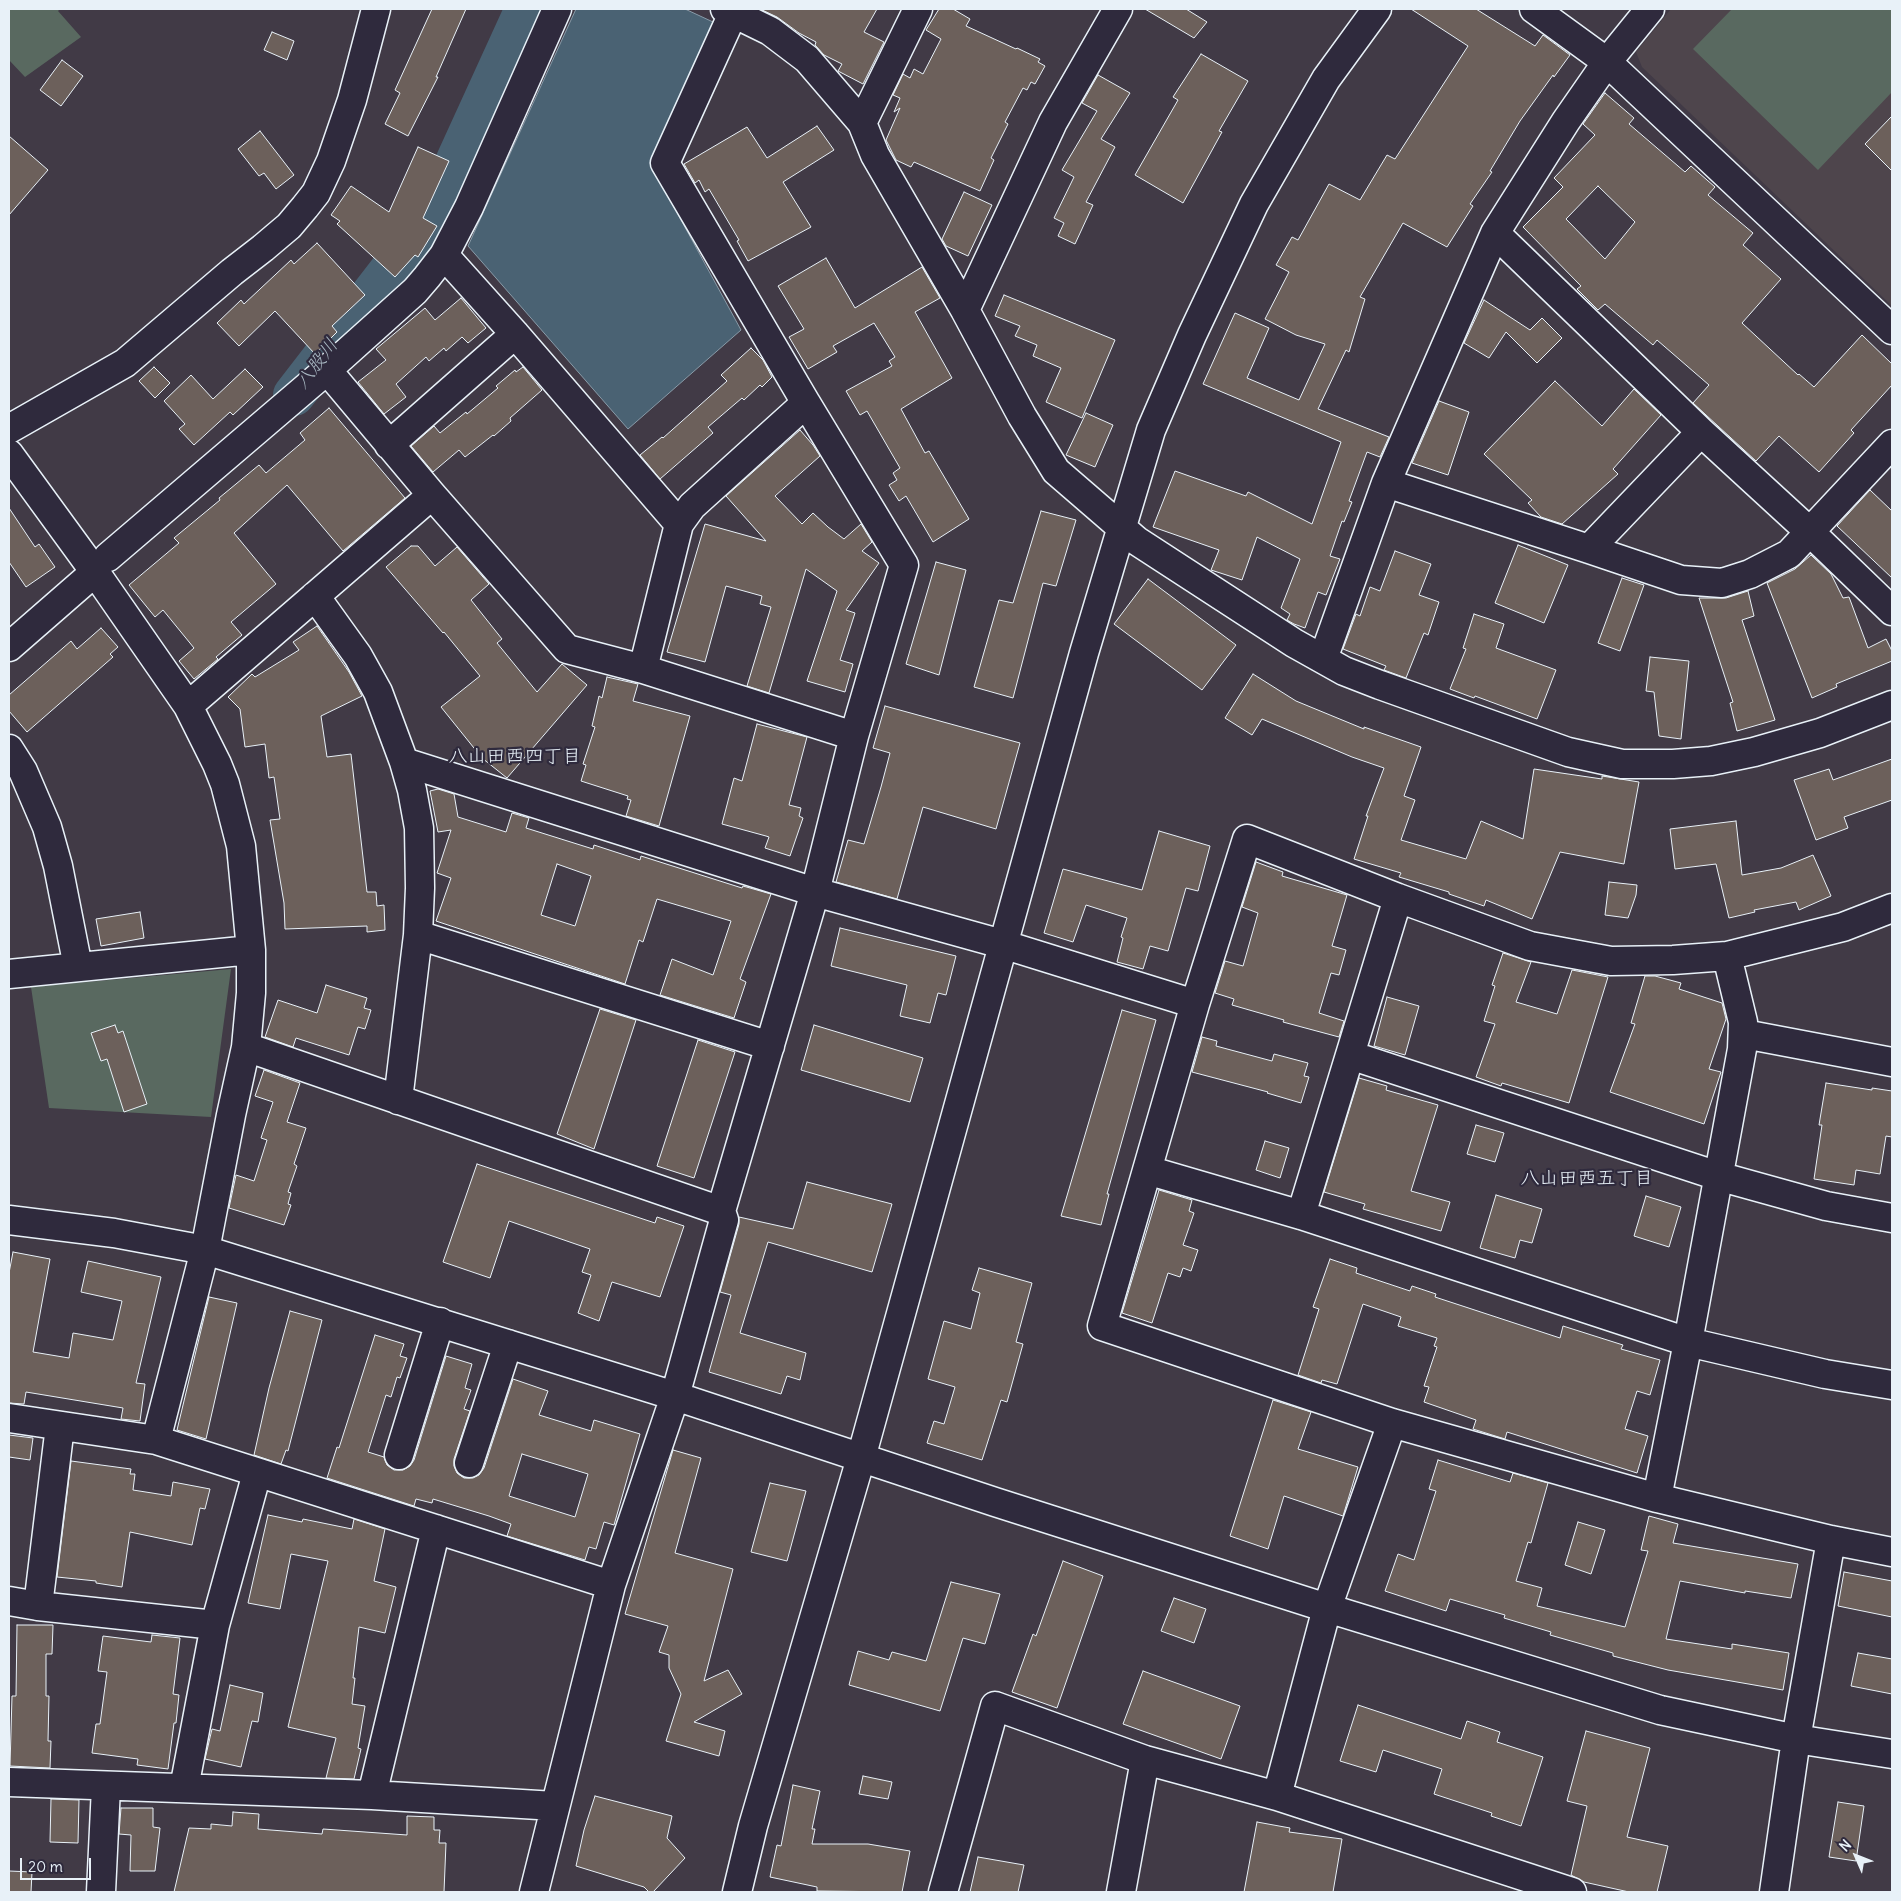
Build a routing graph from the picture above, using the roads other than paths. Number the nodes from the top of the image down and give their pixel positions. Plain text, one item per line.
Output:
1 (376, 9) edge
2 (557, 9) edge
3 (918, 9) edge
4 (1118, 9) edge
5 (1377, 9) edge
6 (1650, 9) edge
7 (731, 10) edge
8 (1545, 12) edge
9 (1607, 62) junction
10 (862, 123) junction
11 (1495, 233) junction
12 (444, 255) junction
13 (965, 310) junction
14 (1892, 330) edge
15 (515, 334) junction
16 (327, 370) junction
17 (806, 403) junction
18 (9, 429) edge
19 (1701, 432) junction
20 (1892, 444) edge
21 (389, 445) junction
22 (9, 454) edge
23 (1386, 482) junction
24 (432, 495) junction
25 (679, 524) junction
26 (1122, 529) junction
27 (1811, 533) junction
28 (1589, 549) junction
29 (102, 565) junction
30 (315, 596) junction
31 (1892, 611) edge
32 (9, 647) edge
33 (1323, 659) junction
34 (643, 669) junction
35 (1892, 705) edge
36 (188, 706) junction
37 (854, 736) junction
38 (9, 749) edge
39 (404, 762) junction
40 (815, 892) junction
41 (1398, 898) junction
42 (1892, 908) edge
43 (418, 935) junction
44 (1002, 944) junction
45 (251, 950) junction
46 (1727, 956) junction
47 (78, 967) junction
48 (9, 974) edge
49 (1195, 1004) junction
50 (1744, 1034) junction
51 (770, 1046) junction
52 (246, 1047) junction
53 (1350, 1055) junction
54 (1892, 1062) edge
55 (398, 1100) junction
56 (1147, 1170) junction
57 (1718, 1176) junction
58 (721, 1211) junction
59 (1301, 1215) junction
60 (1892, 1218) edge
61 (9, 1220) edge
62 (204, 1250) junction
63 (440, 1322) junction
64 (1688, 1342) junction
65 (508, 1344) junction
66 (1892, 1385) edge
67 (675, 1396) junction
68 (9, 1418) edge
69 (1392, 1423) junction
70 (60, 1426) junction
71 (156, 1440) junction
72 (399, 1456) dead end
73 (861, 1458) junction
74 (469, 1463) dead end
75 (257, 1473) junction
76 (1656, 1498) junction
77 (436, 1529) junction
78 (1831, 1540) junction
79 (1892, 1552) edge
80 (612, 1584) junction
81 (9, 1601) edge
82 (38, 1606) junction
83 (1327, 1608) junction
84 (216, 1626) junction
85 (1796, 1739) junction
86 (1892, 1754) edge
87 (1145, 1760) junction
88 (9, 1782) edge
89 (106, 1787) junction
90 (184, 1788) junction
91 (372, 1795) junction
92 (1277, 1796) junction
93 (554, 1806) junction
94 (101, 1892) edge
95 (534, 1892) edge
96 (736, 1892) edge
97 (943, 1892) edge
98 (1121, 1892) edge
99 (1572, 1892) edge
100 (1774, 1892) edge

1 - 18 street
2 - 12 street
3 - 10 street
4 - 13 street
5 - 26 street
6 - 9 street
7 - 10 street
7 - 17 street
8 - 9 street
9 - 11 street
9 - 14 street
10 - 13 street
11 - 19 street
11 - 23 street
12 - 15 street
12 - 16 street
13 - 26 street
15 - 21 street
15 - 25 street
16 - 21 street
16 - 29 street
17 - 25 street
17 - 37 street
19 - 27 street
19 - 28 street
20 - 27 street
21 - 24 street
22 - 29 street
23 - 28 street
23 - 33 street
24 - 30 street
24 - 34 street
25 - 34 street
26 - 33 street
26 - 44 street
27 - 28 street
27 - 31 street
29 - 32 street
29 - 36 street
30 - 36 street
30 - 39 street
33 - 35 street
34 - 37 street
36 - 45 street
37 - 40 street
38 - 47 street
39 - 40 street
39 - 43 street
40 - 44 street
40 - 51 street
41 - 46 street
41 - 49 street
41 - 53 street
42 - 46 street
43 - 51 street
43 - 55 street
44 - 49 street
44 - 73 street
45 - 47 street
45 - 52 street
46 - 50 street
47 - 48 street
49 - 56 street
50 - 54 street
50 - 57 street
51 - 58 street
52 - 55 street
52 - 62 street
53 - 57 street
53 - 59 street
55 - 58 street
56 - 59 street
56 - 69 street
57 - 60 street
57 - 64 street
58 - 67 street
59 - 64 street
61 - 62 street
62 - 63 street
62 - 71 street
63 - 65 street
63 - 72 street
64 - 66 street
64 - 76 street
65 - 67 street
65 - 74 street
67 - 73 street
67 - 80 street
68 - 70 street
69 - 76 street
69 - 83 street
70 - 71 street
70 - 82 street
71 - 75 street
73 - 83 street
73 - 96 street
75 - 77 street
75 - 84 street
76 - 78 street
77 - 80 street
77 - 91 street
78 - 79 street
78 - 85 street
80 - 93 street
81 - 82 street
82 - 84 street
83 - 85 street
83 - 92 street
84 - 90 street
85 - 86 street
85 - 100 street
87 - 92 street
87 - 97 street
87 - 98 street
88 - 89 street
89 - 90 street
89 - 94 street
90 - 91 street
91 - 93 street
92 - 99 street
93 - 95 street

